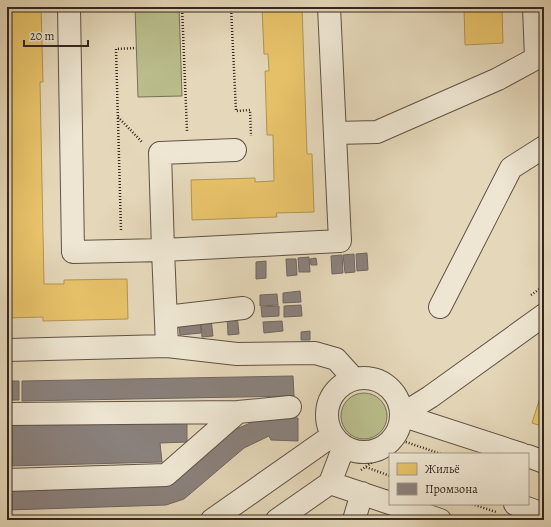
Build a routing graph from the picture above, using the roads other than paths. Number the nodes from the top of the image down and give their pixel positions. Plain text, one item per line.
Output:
1 (69, 7) edge
2 (329, 7) edge
3 (534, 7) edge
4 (540, 56) edge
5 (335, 133) junction
6 (243, 146) road end
7 (544, 147) edge
8 (163, 250) junction
9 (440, 307) dead end
10 (243, 308) dead end
11 (544, 315) edge
12 (166, 317) junction
13 (167, 346) junction
14 (7, 350) edge
15 (354, 379) junction
16 (290, 407) dead end
17 (238, 412) junction
18 (7, 414) edge
19 (401, 415) junction
20 (518, 453) edge
21 (366, 456) edge
22 (529, 456) edge
23 (544, 462) edge
24 (7, 480) edge
25 (334, 484) junction
26 (362, 493) junction
27 (389, 503) edge
28 (396, 505) edge
29 (518, 505) edge
30 (544, 514) edge
31 (212, 520) edge
32 (277, 520) edge
33 (354, 520) edge
34 (440, 520) edge

1 - 8 lane
2 - 5 lane
3 - 4 lane
4 - 5 lane
5 - 8 lane
6 - 8 lane
7 - 9 lane
8 - 12 lane
10 - 12 lane
11 - 19 lane
12 - 13 lane
13 - 14 lane
13 - 15 lane
15 - 19 lane
15 - 21 lane
16 - 17 lane
17 - 18 lane
17 - 24 lane
19 - 20 lane
19 - 21 lane
21 - 25 lane
21 - 31 lane
22 - 23 lane
25 - 26 lane
25 - 32 lane
26 - 27 lane
26 - 33 lane
28 - 34 lane
29 - 30 lane

